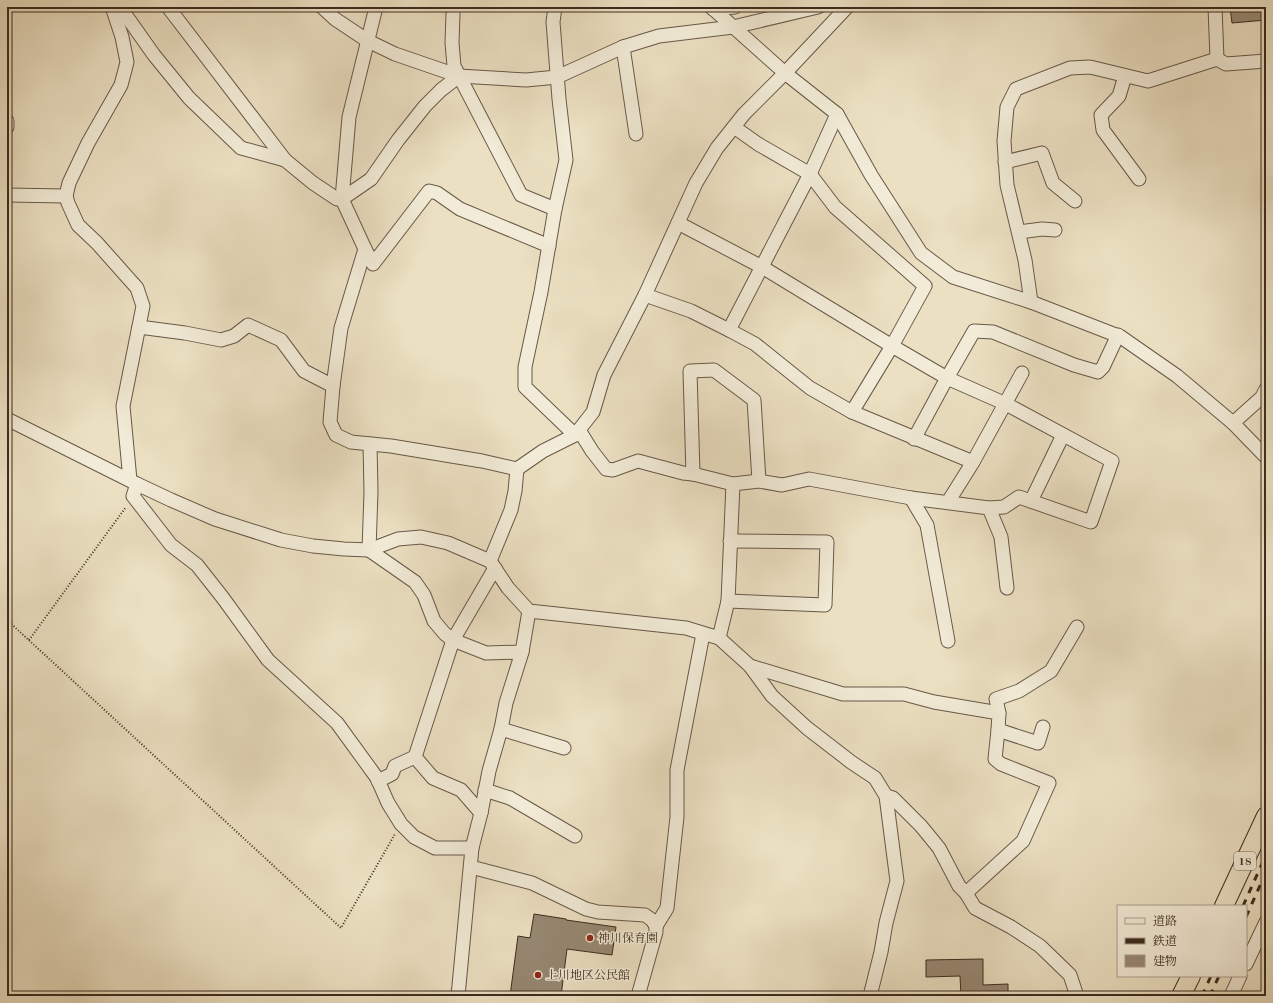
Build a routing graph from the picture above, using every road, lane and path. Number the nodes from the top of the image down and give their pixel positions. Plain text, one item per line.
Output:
1 (112, 7) edge
2 (120, 7) edge
3 (168, 7) edge
4 (322, 7) edge
5 (376, 7) edge
6 (555, 7) edge
7 (735, 7) edge
8 (818, 7) edge
9 (847, 7) edge
10 (1215, 7) edge
11 (712, 8) edge
12 (453, 14) dead end
13 (733, 27) junction
14 (368, 41) junction
15 (623, 47) junction
16 (1217, 59) junction
17 (1266, 61) edge
18 (785, 73) junction
19 (459, 76) junction
20 (1125, 76) junction
21 (557, 77) junction
22 (837, 114) junction
23 (8, 121) edge
24 (7, 127) edge
25 (734, 127) junction
26 (636, 134) dead end
27 (285, 160) junction
28 (1005, 162) junction
29 (810, 174) junction
30 (1139, 178) dead end
31 (7, 195) edge
32 (66, 196) junction
33 (342, 199) junction
34 (1075, 201) dead end
35 (555, 210) junction
36 (678, 223) junction
37 (1055, 230) dead end
38 (1019, 232) junction
39 (549, 246) junction
40 (365, 248) junction
41 (762, 267) junction
42 (645, 295) junction
43 (1031, 302) junction
44 (139, 327) junction
45 (730, 330) junction
46 (1118, 335) junction
47 (892, 346) junction
48 (1022, 373) dead end
49 (947, 378) junction
50 (333, 386) junction
51 (1266, 389) edge
52 (1006, 404) junction
53 (852, 412) junction
54 (7, 419) edge
55 (1233, 423) junction
56 (577, 432) junction
57 (1063, 435) junction
58 (914, 439) junction
59 (370, 444) junction
60 (1266, 457) edge
61 (973, 462) junction
62 (517, 469) junction
63 (693, 474) junction
64 (758, 481) junction
65 (733, 484) junction
66 (133, 487) junction
67 (910, 498) junction
68 (1031, 501) junction
69 (948, 502) junction
70 (989, 508) junction
71 (730, 541) junction
72 (369, 550) junction
73 (493, 565) junction
74 (1007, 588) dead end
75 (728, 601) junction
76 (529, 611) junction
77 (7, 620) edge
78 (1077, 627) dead end
79 (702, 634) junction
80 (719, 638) junction
81 (28, 640) junction
82 (453, 640) junction
83 (948, 640) dead end
84 (522, 652) junction
85 (750, 666) junction
86 (998, 713) junction
87 (1043, 727) dead end
88 (501, 729) junction
89 (998, 730) junction
90 (564, 748) dead end
91 (415, 757) junction
92 (378, 781) junction
93 (485, 790) junction
94 (886, 796) junction
95 (481, 813) junction
96 (1266, 816) edge
97 (401, 824) junction
98 (575, 836) dead end
99 (472, 848) junction
100 (471, 867) junction
101 (966, 893) junction
102 (1224, 905) edge
103 (1266, 922) edge
104 (656, 926) junction
105 (1247, 962) edge
106 (1190, 977) edge
107 (1240, 977) edge
108 (458, 996) edge
109 (638, 996) edge
110 (870, 996) edge
111 (1077, 996) edge
112 (1181, 996) edge
113 (1231, 996) edge

1 - 32 street
2 - 27 street
3 - 27 street
4 - 14 street
5 - 14 street
6 - 21 street
7 - 11 street
8 - 13 street
9 - 18 street
10 - 16 street
11 - 13 street
12 - 19 street
13 - 15 street
13 - 18 street
14 - 19 street
14 - 33 street
15 - 21 street
15 - 26 street
16 - 17 street
16 - 20 street
18 - 22 street
18 - 25 street
19 - 21 street
19 - 33 street
19 - 35 street
20 - 28 street
20 - 30 street
21 - 35 street
22 - 29 street
22 - 43 street
23 - 24 street
25 - 29 street
25 - 36 street
27 - 33 street
28 - 34 street
28 - 38 street
29 - 41 street
29 - 47 street
31 - 32 street
32 - 44 street
33 - 40 street
35 - 39 street
36 - 41 street
36 - 42 street
37 - 38 street
38 - 43 street
39 - 40 street
39 - 56 street
40 - 50 street
41 - 45 street
41 - 47 street
42 - 45 street
42 - 56 street
43 - 46 street
44 - 50 street
44 - 66 street
45 - 53 street
46 - 49 street
46 - 55 street
47 - 49 street
47 - 53 street
48 - 52 street
49 - 52 street
49 - 58 street
50 - 59 street
51 - 55 street
52 - 57 street
52 - 61 street
53 - 58 street
54 - 66 street
55 - 60 street
56 - 62 street
56 - 63 street
57 - 68 street
57 - 68 street
58 - 61 street
59 - 62 street
59 - 72 street
61 - 69 street
62 - 73 street
63 - 64 street
63 - 65 street
64 - 65 street
64 - 67 street
65 - 71 street
66 - 72 street
66 - 81 path
66 - 92 street
67 - 69 street
67 - 83 street
68 - 70 street
69 - 70 street
70 - 74 street
71 - 75 street
71 - 75 street
72 - 73 street
72 - 82 street
73 - 76 street
73 - 82 street
75 - 80 street
76 - 79 street
76 - 84 street
77 - 81 path
78 - 86 street
79 - 80 street
79 - 104 street
80 - 85 street
81 - 97 path
82 - 84 street
82 - 91 street
84 - 88 street
85 - 86 street
85 - 94 street
86 - 89 street
87 - 89 street
88 - 90 street
88 - 93 street
89 - 101 street
91 - 92 street
91 - 95 street
92 - 97 street
93 - 95 street
93 - 98 street
94 - 101 street
94 - 110 street
95 - 99 street
96 - 102 highway, 18
97 - 99 street
99 - 100 street
100 - 104 street
100 - 108 street
101 - 111 street
103 - 105 street
104 - 109 street
106 - 112 highway
107 - 113 street

